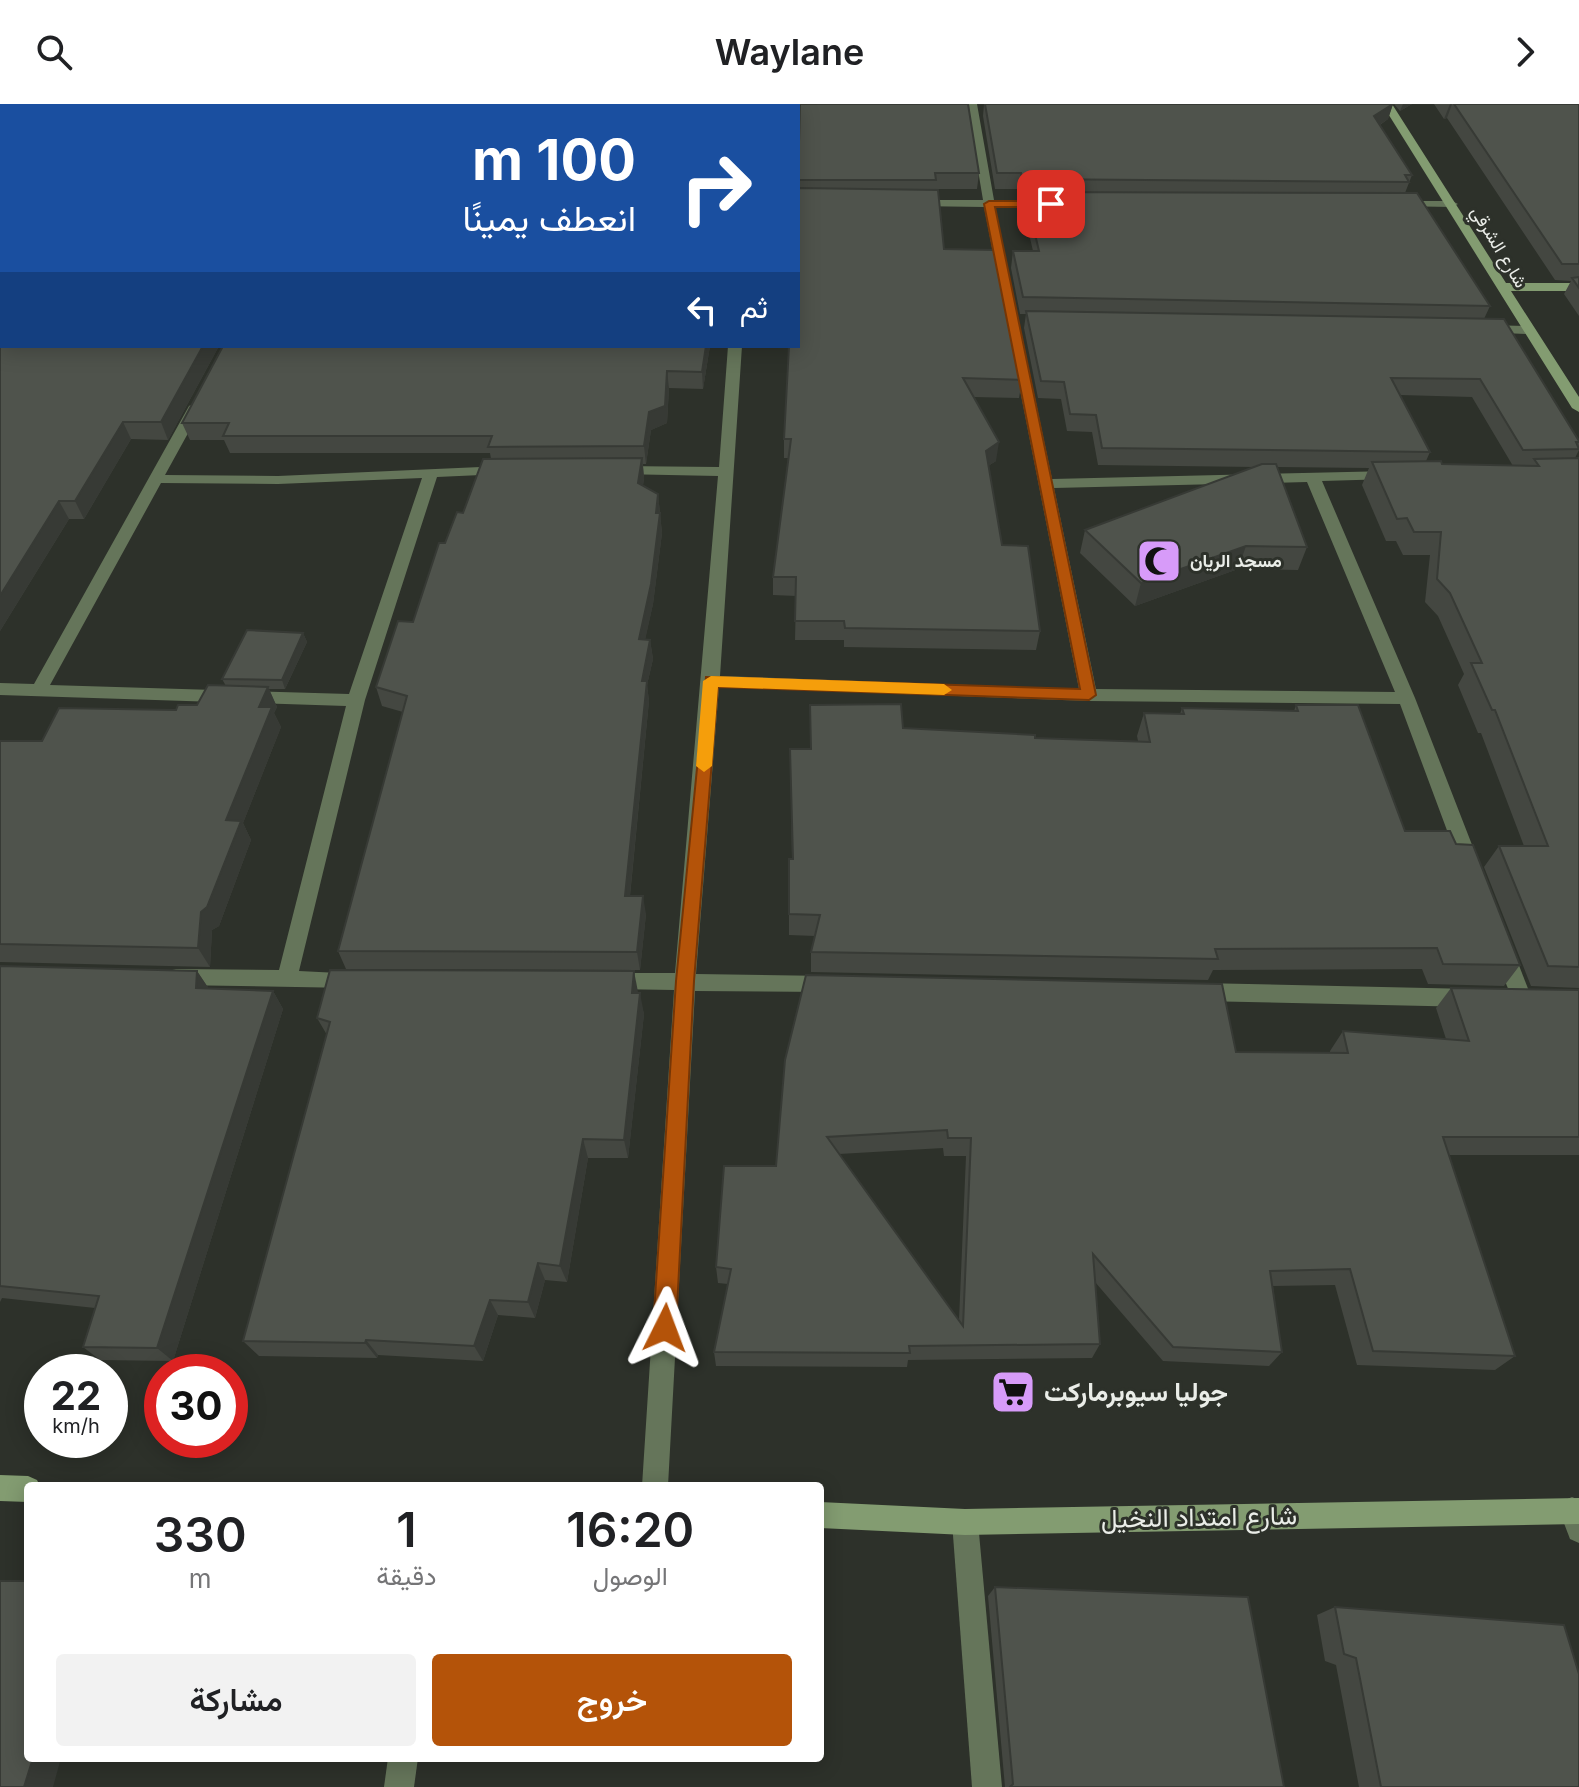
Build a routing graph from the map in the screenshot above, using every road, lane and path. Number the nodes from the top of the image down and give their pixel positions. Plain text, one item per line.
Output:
1 (972, 104) edge
2 (987, 105) edge
3 (1383, 105) edge
4 (894, 202) edge
5 (989, 204) junction
6 (1069, 204) edge
7 (1388, 204) edge
8 (1452, 204) junction
9 (1502, 287) junction
10 (1579, 287) edge
11 (1013, 321) junction
12 (1029, 321) edge
13 (1467, 328) edge
14 (1528, 330) junction
15 (735, 348) edge
16 (207, 386) edge
17 (1579, 408) edge
18 (519, 470) edge
19 (608, 470) edge
20 (727, 472) junction
21 (430, 475) junction
22 (1406, 475) edge
23 (1312, 476) junction
24 (158, 479) junction
25 (1045, 484) junction
26 (711, 681) junction
27 (0, 689) edge
28 (39, 690) junction
29 (1089, 695) junction
30 (1406, 698) junction
31 (356, 700) junction
32 (1478, 884) edge
33 (1494, 927) edge
34 (160, 977) edge
35 (287, 980) junction
36 (367, 980) edge
37 (589, 980) edge
38 (685, 981) junction
39 (843, 984) edge
40 (1174, 991) edge
41 (655, 1482) edge
42 (0, 1488) edge
43 (24, 1489) edge
44 (824, 1515) edge
45 (1577, 1517) edge
46 (965, 1522) junction
47 (402, 1762) edge
48 (399, 1787) edge
49 (987, 1787) edge

1 - 2 street
1 - 5 street
3 - 8 street, شارع الشرقي
4 - 5 street
5 - 6 street
5 - 11 street
7 - 8 street
8 - 9 street, شارع الشرقي
9 - 10 street
9 - 14 street, شارع الشرقي
11 - 12 street
11 - 25 street
13 - 14 street
14 - 17 street, شارع الشرقي
15 - 20 street
16 - 24 street
18 - 21 street
19 - 20 street
20 - 26 street
21 - 24 street
21 - 31 street
22 - 23 street
23 - 25 street
23 - 30 street
24 - 28 street
25 - 29 street
26 - 29 street
26 - 38 street
27 - 28 street
28 - 31 street
29 - 30 street
30 - 32 street
31 - 35 street
33 - 40 street
34 - 35 street
35 - 36 street
37 - 38 street
38 - 39 street
38 - 41 street
42 - 43 street
44 - 46 street, شارع امتداد النخيل
45 - 46 street, شارع امتداد النخيل
46 - 49 street
47 - 48 street

